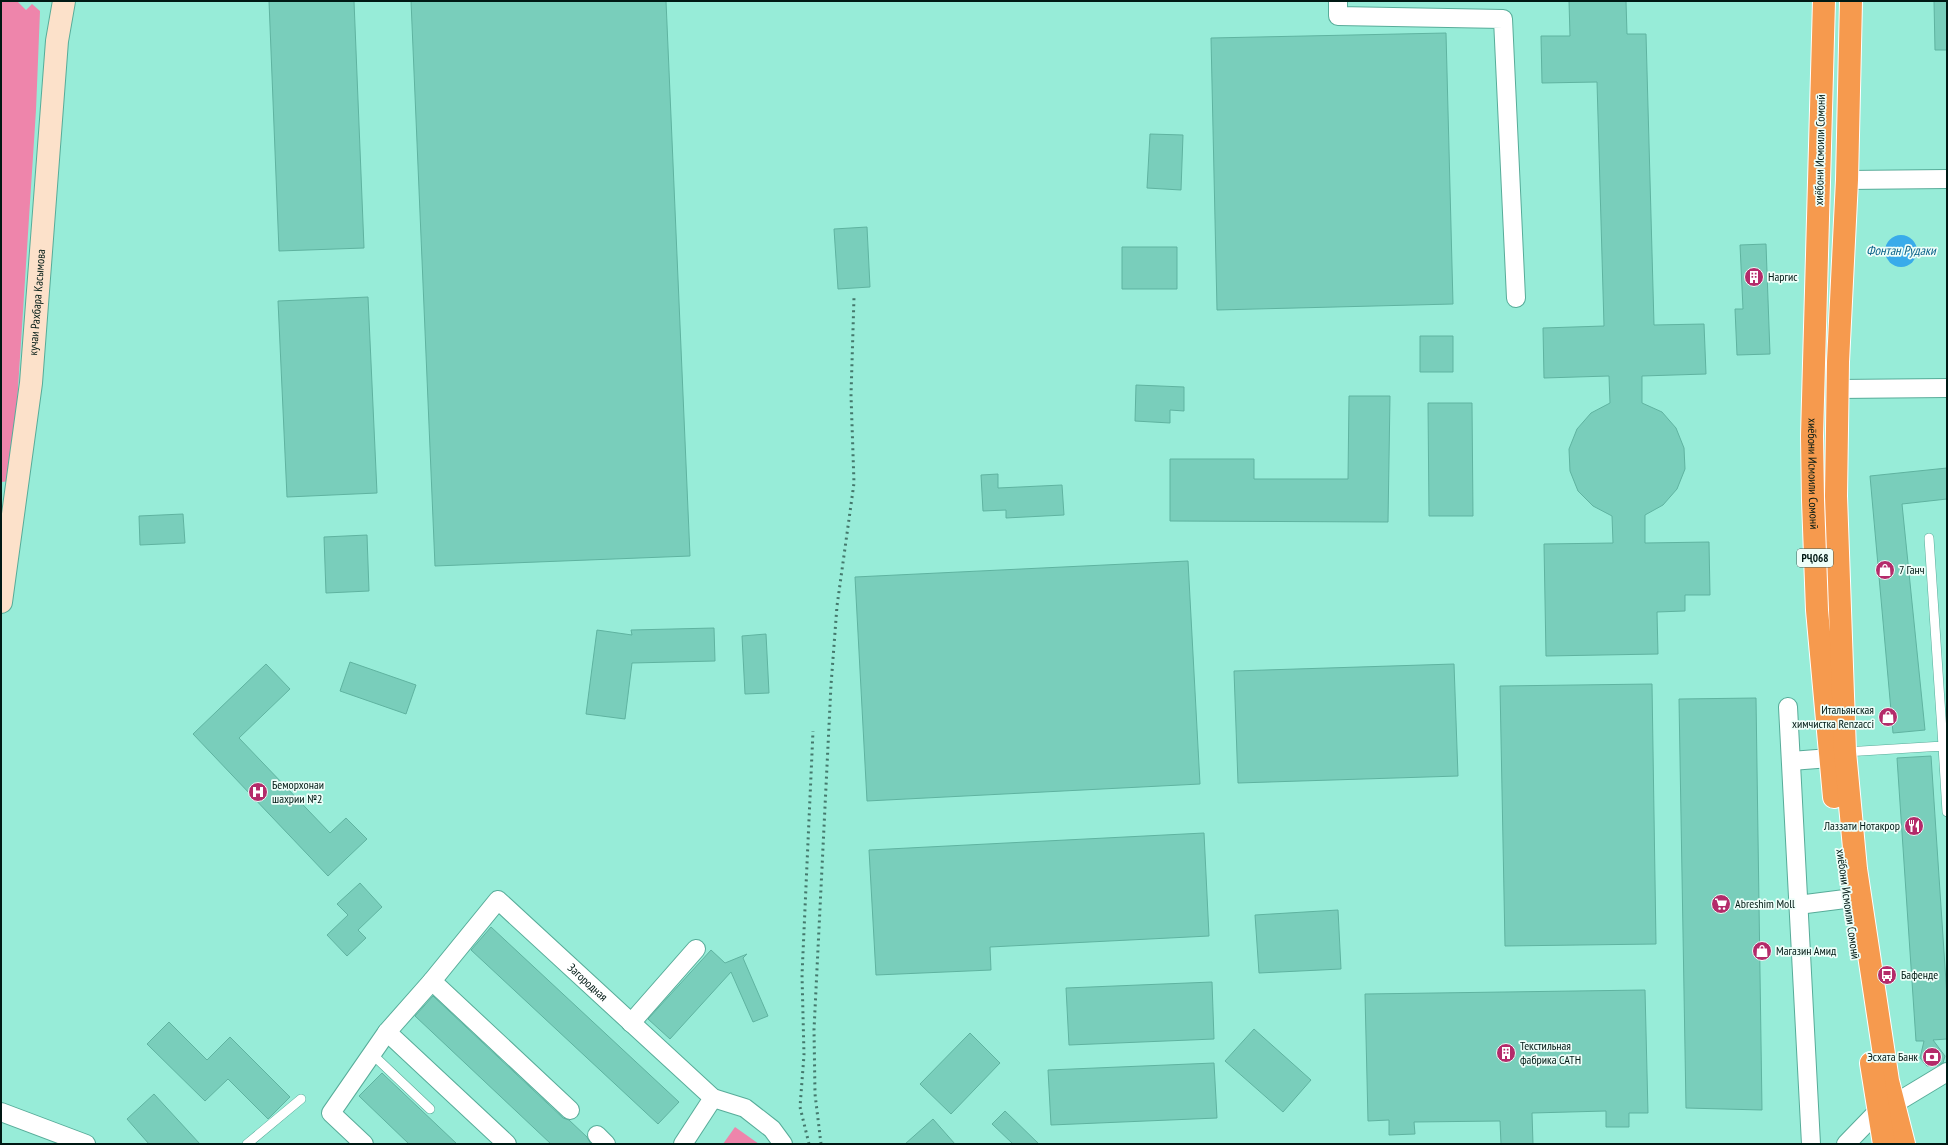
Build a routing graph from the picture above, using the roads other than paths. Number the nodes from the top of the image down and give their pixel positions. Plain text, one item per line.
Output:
1 (64, 1) edge
2 (1338, 1) edge
3 (1824, 1) edge
4 (1851, 1) edge
5 (1847, 180) junction
6 (1947, 180) edge
7 (1516, 298) dead end
8 (1947, 388) edge
9 (1837, 389) junction
10 (1928, 538) dead end
11 (1, 601) edge
12 (1788, 707) dead end
13 (1943, 746) junction
14 (1838, 755) junction
15 (1791, 761) junction
16 (1947, 812) edge
17 (1846, 899) junction
18 (1798, 905) junction
19 (696, 949) dead end
20 (432, 981) junction
21 (631, 1023) junction
22 (387, 1032) junction
23 (372, 1054) junction
24 (1947, 1072) edge
25 (713, 1098) junction
26 (301, 1099) dead end
27 (1886, 1107) junction
28 (430, 1109) dead end
29 (570, 1110) dead end
30 (1, 1112) edge
31 (502, 1142) edge
32 (1881, 1142) edge
33 (86, 1144) edge
34 (246, 1144) edge
35 (364, 1144) edge
36 (683, 1144) edge
37 (783, 1144) edge
38 (1811, 1144) edge
39 (1846, 1144) edge
40 (1904, 1144) edge

1 - 11 main road, кучаи Рахбара Касымова
2 - 7 street
3 - 14 highway, хиёбони Исмоили Сомонӣ / РҶ068
4 - 5 highway, хиёбони Исмоили Сомонӣ / РҶ068
5 - 6 street
5 - 9 highway, хиёбони Исмоили Сомонӣ / РҶ068
8 - 9 street
9 - 14 highway, хиёбони Исмоили Сомонӣ / РҶ068
10 - 13 lane
12 - 15 street
13 - 14 lane
13 - 16 lane
14 - 15 street
14 - 17 highway, хиёбони Исмоили Сомонӣ / РҶ068
14 - 27 highway, хиёбони Исмоили Сомонӣ / РҶ068
15 - 18 street
17 - 18 street
17 - 27 highway, хиёбони Исмоили Сомонӣ / РҶ068
18 - 38 street
19 - 21 street
20 - 21 street, Загородная
20 - 22 street, Загородная
20 - 29 street
21 - 25 street, Загородная
22 - 23 street, Загородная
22 - 31 street
23 - 28 lane
23 - 35 street, Загородная
24 - 27 street
25 - 36 street
25 - 37 street
26 - 34 lane
27 - 32 highway, РҶ068
27 - 39 street
27 - 40 highway, РҶ068
30 - 33 street

